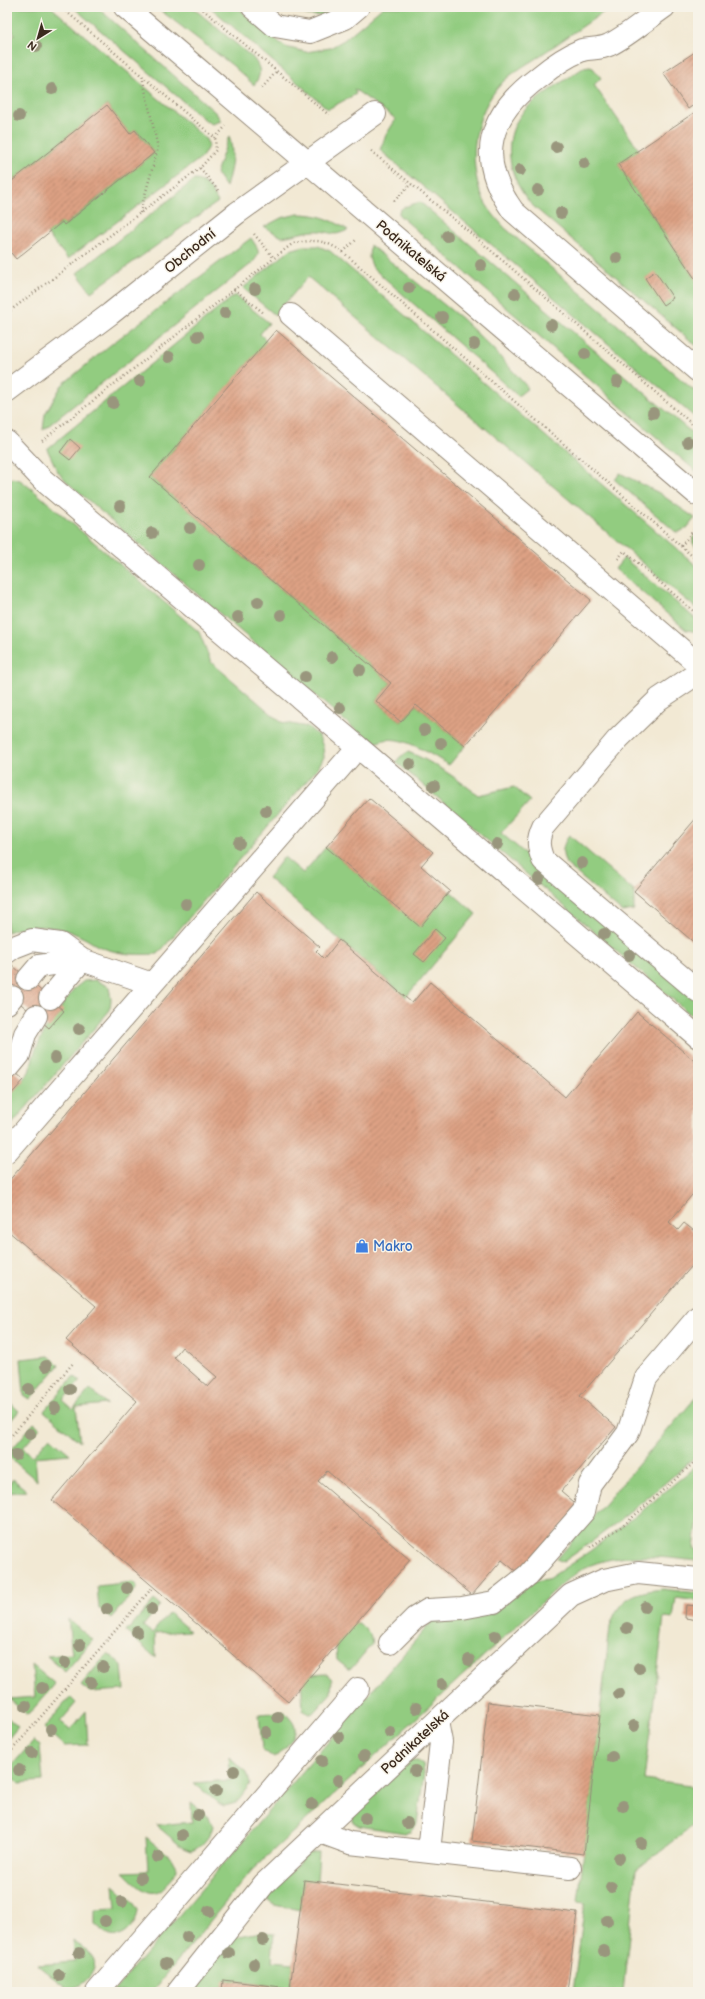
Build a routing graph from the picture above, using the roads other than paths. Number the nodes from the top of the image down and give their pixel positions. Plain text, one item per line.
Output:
1 (125, 7) edge
2 (253, 7) edge
3 (358, 7) edge
4 (664, 7) edge
5 (375, 114) dead end
6 (307, 163) junction
7 (291, 315) road end
8 (698, 370) edge
9 (7, 391) edge
10 (7, 442) edge
11 (698, 495) edge
12 (698, 664) edge
13 (698, 673) edge
14 (358, 747) junction
15 (7, 952) edge
16 (82, 960) junction
17 (28, 979) dead end
18 (152, 984) junction
19 (698, 991) edge
20 (50, 998) dead end
21 (36, 1016) dead end
22 (698, 1037) edge
23 (9, 1066) dead end
24 (7, 1151) edge
25 (698, 1317) edge
26 (698, 1579) edge
27 (390, 1643) dead end
28 (358, 1689) dead end
29 (437, 1722) junction
30 (320, 1832) junction
31 (429, 1851) junction
32 (570, 1868) dead end
33 (97, 1992) edge
34 (178, 1992) edge

1 - 6 street, Podnikatelská
2 - 3 street
4 - 8 street
5 - 6 street, Obchodní
6 - 9 street, Obchodní
6 - 11 street, Podnikatelská
7 - 12 street
10 - 14 street
13 - 19 street
14 - 18 street
14 - 22 street
15 - 16 street
16 - 17 street
16 - 18 street
16 - 20 street
18 - 24 street
21 - 23 street
25 - 27 street
26 - 29 street, Podnikatelská
28 - 33 street
29 - 30 street, Podnikatelská
29 - 31 street
30 - 31 street
30 - 34 street, Podnikatelská
31 - 32 street

